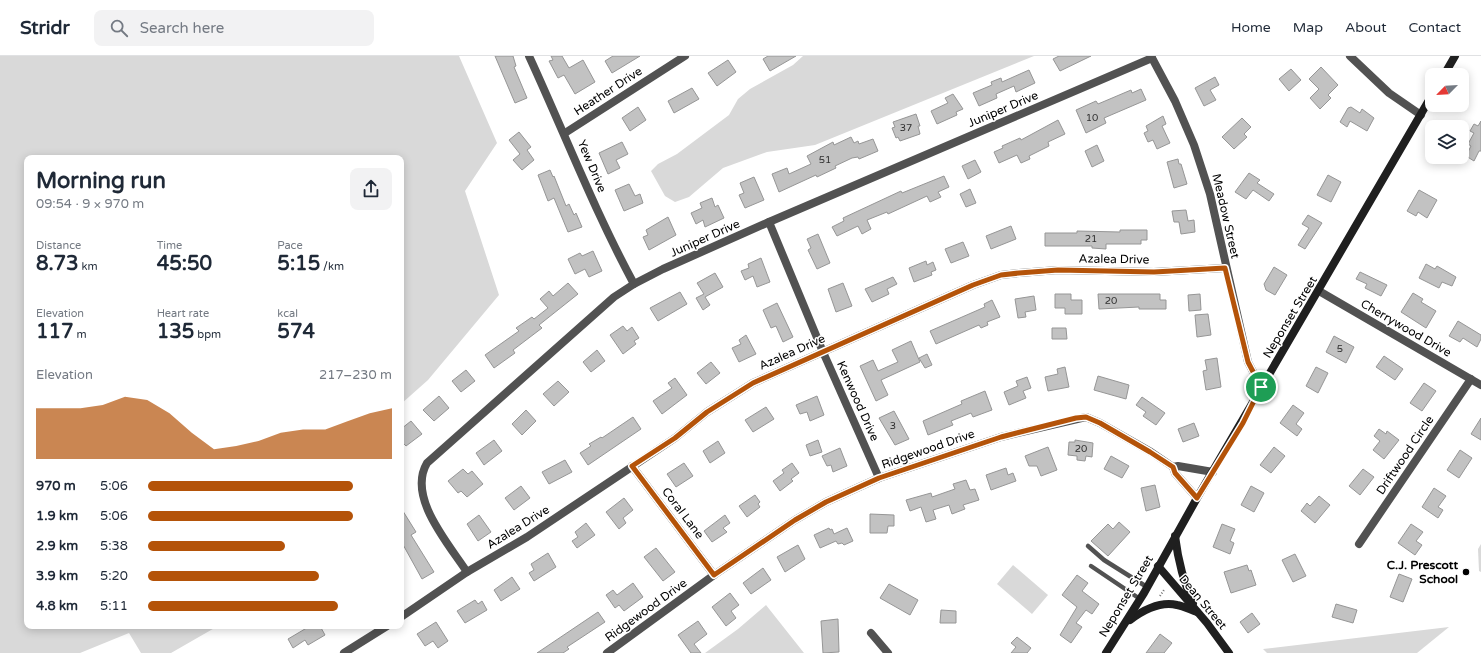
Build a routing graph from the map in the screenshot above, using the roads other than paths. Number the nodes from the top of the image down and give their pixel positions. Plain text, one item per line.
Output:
1 (529, 56) edge
2 (685, 56) edge
3 (1350, 56) edge
4 (1455, 56) edge
5 (1151, 57) edge
6 (1448, 68) edge
7 (1425, 108) edge
8 (1421, 115) junction
9 (565, 133) junction
10 (769, 222) junction
11 (1225, 268) junction
12 (634, 284) junction
13 (1319, 291) junction
14 (823, 352) junction
15 (1471, 378) junction
16 (1481, 385) edge
17 (1261, 387) junction
18 (632, 466) junction
19 (1173, 467) junction
20 (1213, 472) junction
21 (879, 478) junction
22 (1197, 498) junction
23 (1175, 536) junction
24 (1359, 544) dead end
25 (1088, 546) dead end
26 (1091, 566) dead end
27 (1158, 566) junction
28 (467, 572) junction
29 (714, 575) junction
30 (1147, 587) junction
31 (1140, 599) junction
32 (1198, 613) junction
33 (404, 615) edge
34 (1126, 622) junction
35 (382, 629) edge
36 (871, 633) dead end
37 (344, 653) edge
38 (607, 653) edge
39 (888, 653) edge
40 (1106, 653) edge
41 (1229, 653) edge

1 - 9 street, Yew Drive
2 - 9 street, Heather Drive
3 - 8 street
4 - 6 main road
5 - 10 street, Juniper Drive
5 - 11 street, Meadow Street
7 - 8 main road, Neponset Street
8 - 13 main road, Neponset Street
9 - 12 street, Yew Drive
10 - 12 street, Juniper Drive
10 - 14 street, Kenwood Drive
11 - 14 street, Azalea Drive
11 - 17 street, Meadow Street
12 - 28 street, Juniper Drive
13 - 15 street, Cherrywood Drive
13 - 17 main road, Neponset Street
14 - 18 street, Azalea Drive
14 - 21 street, Kenwood Drive
15 - 16 street, Cherrywood Drive
15 - 24 street, Driftwood Circle
17 - 20 main road, Neponset Street
18 - 28 street, Azalea Drive
18 - 29 street, Coral Lane
19 - 20 street, Ridgewood Drive
19 - 21 street, Ridgewood Drive
19 - 22 street, Ridgewood Drive
20 - 22 main road, Neponset Street
21 - 29 street, Ridgewood Drive
22 - 23 main road, Neponset Street
23 - 27 main road, Neponset Street
23 - 32 main road
25 - 30 lane
26 - 31 lane
27 - 30 main road, Neponset Street
27 - 32 main road, Dean Street
28 - 33 street, Azalea Drive
29 - 38 street, Ridgewood Drive
30 - 31 main road, Neponset Street
31 - 34 main road, Neponset Street
32 - 34 main road
32 - 41 main road, Dean Street
34 - 40 main road, Neponset Street
35 - 37 street
36 - 39 street

